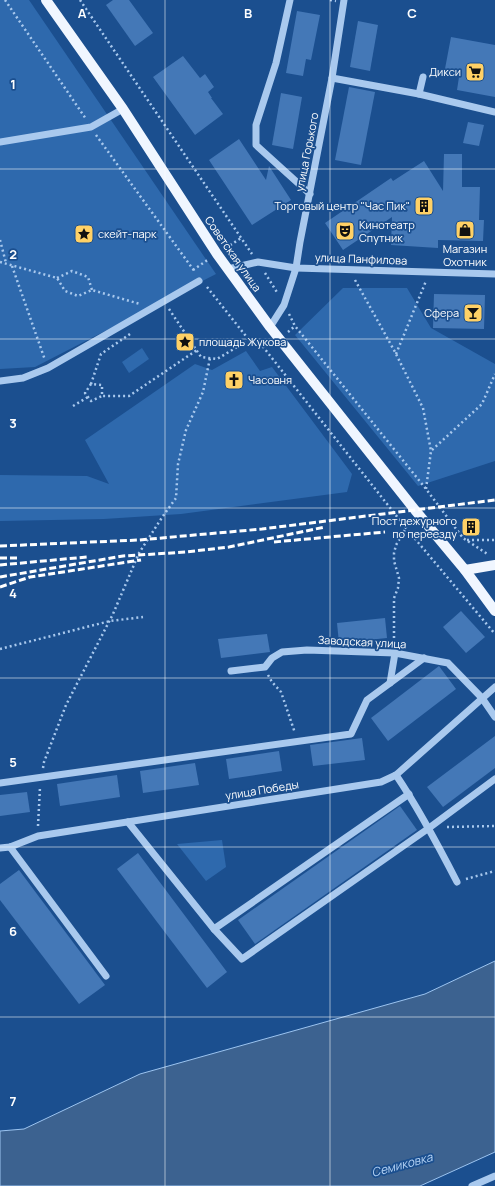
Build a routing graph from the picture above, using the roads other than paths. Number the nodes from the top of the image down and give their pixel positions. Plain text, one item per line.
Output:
1 (46, 0) edge
2 (290, 0) edge
3 (344, 0) edge
4 (423, 77) dead end
5 (332, 78) junction
6 (419, 94) junction
7 (123, 109) junction
8 (495, 112) edge
9 (0, 142) edge
10 (310, 194) junction
11 (296, 268) junction
12 (228, 269) junction
13 (495, 274) edge
14 (200, 279) road end
15 (270, 327) junction
16 (0, 381) edge
17 (495, 565) edge
18 (465, 570) junction
19 (495, 611) edge
20 (395, 653) junction
21 (424, 658) junction
22 (231, 671) dead end
23 (390, 683) junction
24 (495, 687) edge
25 (482, 698) junction
26 (495, 717) edge
27 (396, 775) junction
28 (495, 779) edge
29 (0, 783) edge
30 (409, 794) junction
31 (128, 822) junction
32 (429, 828) junction
33 (10, 847) junction
34 (0, 848) edge
35 (457, 882) road end
36 (214, 929) junction
37 (106, 976) dead end
38 (495, 1176) edge
39 (477, 1185) edge

1 - 7 main road, Советская улица
2 - 10 street
3 - 5 street, улица Горького
4 - 6 street
5 - 6 street
5 - 10 street, улица Горького
6 - 8 street
7 - 9 street
7 - 12 main road, Советская улица
10 - 11 street, улица Горького
11 - 12 street, улица Панфилова
11 - 13 street, улица Панфилова
11 - 15 street, улица Горького
12 - 15 main road, Советская улица
14 - 16 street
15 - 18 main road, Советская улица
17 - 18 main road
18 - 19 main road, Советская улица
20 - 21 street, Заводская улица
20 - 22 street, Заводская улица
20 - 23 street
21 - 23 street
21 - 25 street, Заводская улица
23 - 29 street
24 - 25 street, улица Победы
25 - 26 street, Заводская улица
25 - 27 street, улица Победы
27 - 30 street
27 - 31 street, улица Победы
28 - 32 street
30 - 32 street
30 - 36 street
31 - 33 street, улица Победы
31 - 36 street
32 - 35 street
32 - 36 street
33 - 34 street, улица Победы
33 - 37 street
38 - 39 street

